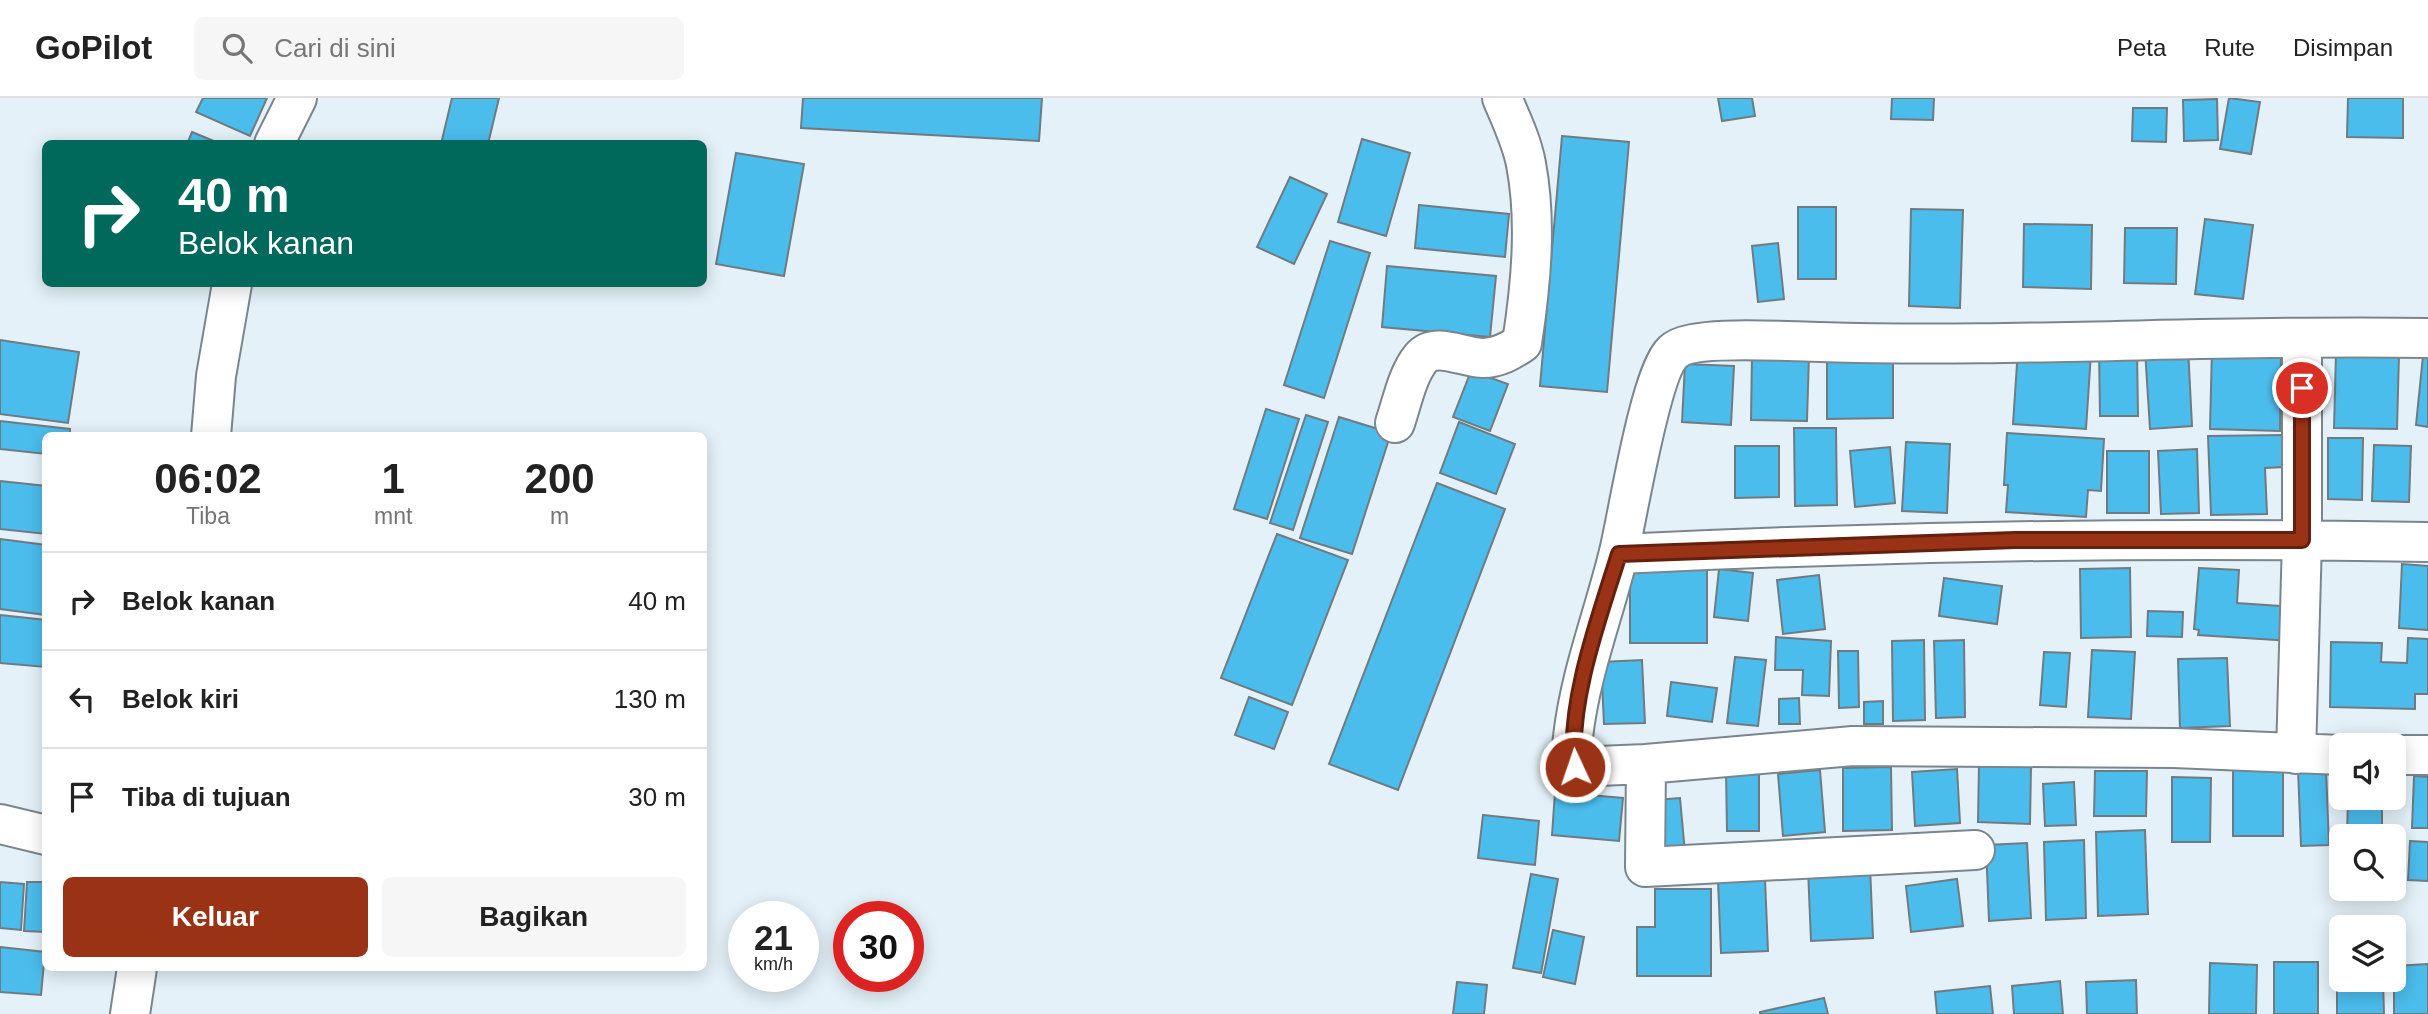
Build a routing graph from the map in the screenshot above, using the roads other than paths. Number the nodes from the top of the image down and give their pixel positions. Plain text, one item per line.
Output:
1 (297, 98) edge
2 (1502, 98) edge
3 (276, 140) edge
4 (231, 287) edge
5 (2302, 338) junction
6 (2428, 338) edge
7 (1395, 423) dead end
8 (211, 432) edge
9 (2302, 540) junction
10 (2428, 542) edge
11 (1619, 554) junction
12 (2296, 754) junction
13 (2329, 755) edge
14 (2406, 755) edge
15 (2428, 755) edge
16 (1646, 764) junction
17 (0, 824) edge
18 (42, 834) edge
19 (1975, 850) dead end
20 (137, 971) edge
21 (130, 1014) edge

1 - 3 street
2 - 7 street
4 - 8 street
5 - 6 street
5 - 9 street
5 - 11 street
9 - 10 street
9 - 11 street
9 - 12 street
11 - 16 street
12 - 13 street
12 - 16 street
14 - 15 street
16 - 19 street
17 - 18 street
20 - 21 street

